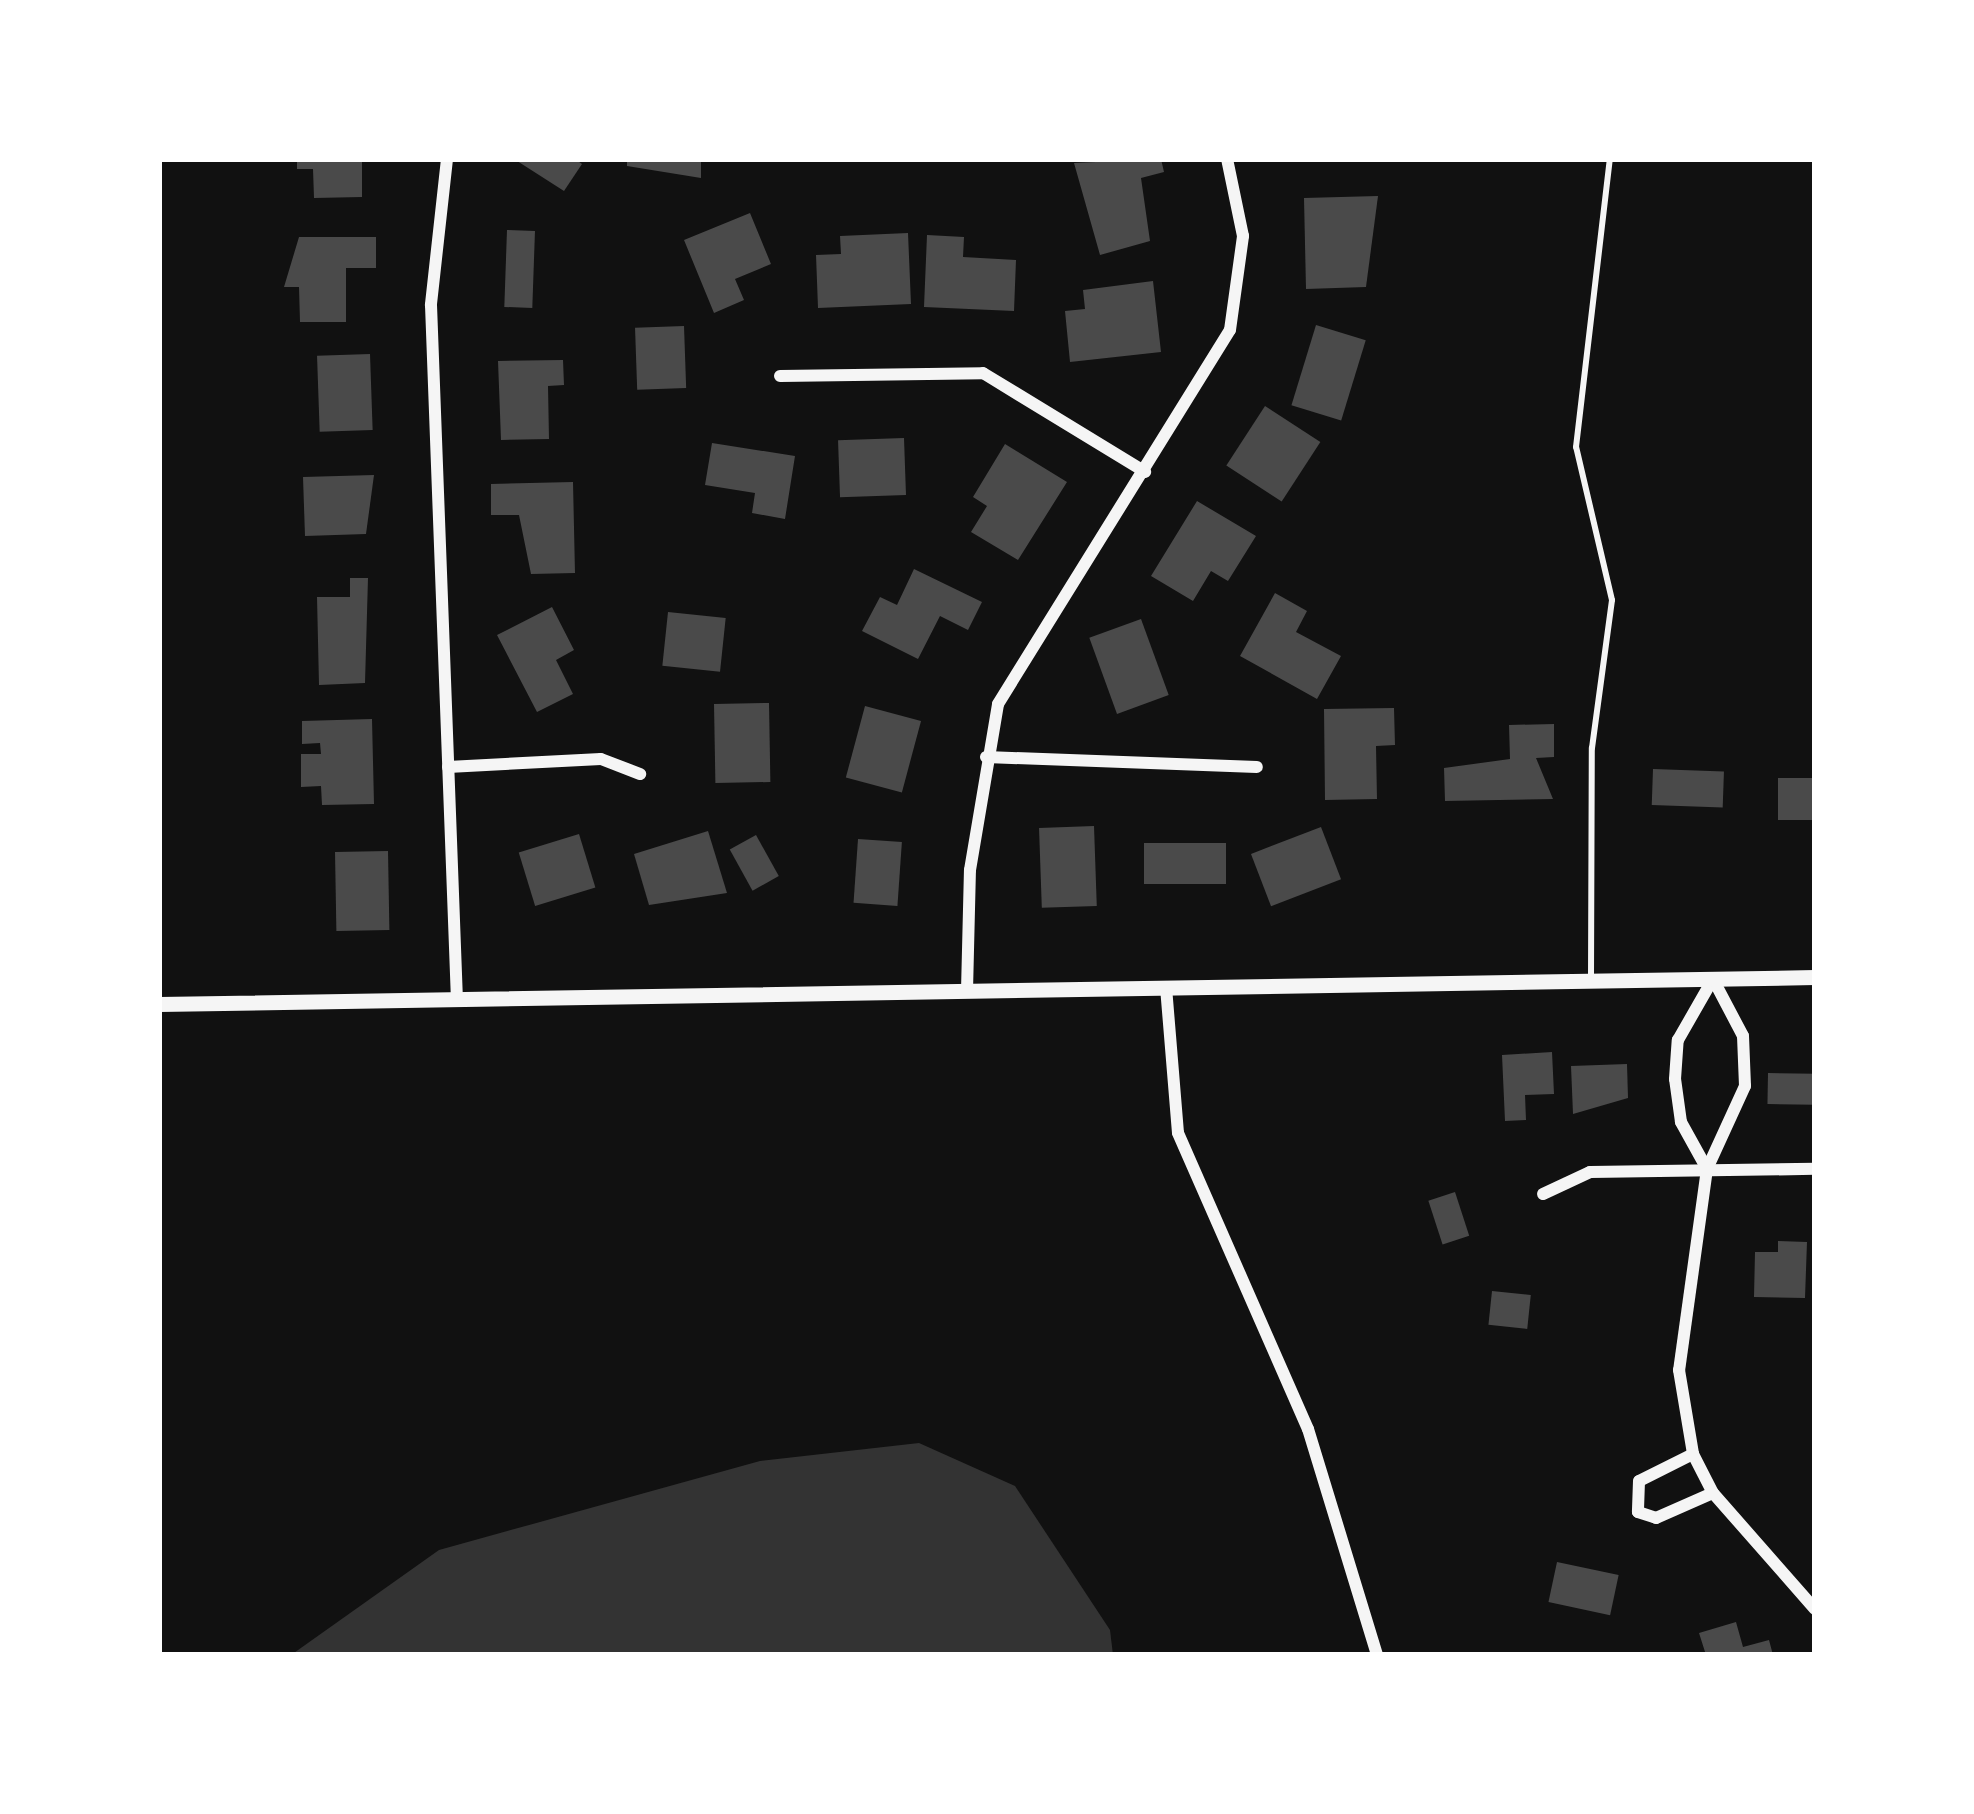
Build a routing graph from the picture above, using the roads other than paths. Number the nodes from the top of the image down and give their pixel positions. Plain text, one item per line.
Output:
1 (448, 159) edge
2 (1227, 159) edge
3 (1610, 159) edge
4 (779, 376) dead end
5 (1145, 472) junction
6 (986, 757) junction
7 (448, 767) junction
8 (1257, 767) dead end
9 (640, 774) dead end
10 (1815, 977) edge
11 (1713, 979) junction
12 (1591, 981) junction
13 (1166, 987) junction
14 (967, 991) junction
15 (457, 1000) junction
16 (159, 1004) edge
17 (1707, 1169) junction
18 (1815, 1169) edge
19 (1543, 1194) dead end
20 (1693, 1454) junction
21 (1713, 1493) junction
22 (1815, 1609) edge
23 (1377, 1655) edge

1 - 7 street
2 - 5 street
3 - 12 lane
4 - 5 street
5 - 6 street
6 - 8 street
6 - 14 street
7 - 9 street
7 - 15 street
10 - 11 street
11 - 12 street
11 - 17 street
11 - 17 street
12 - 13 street
13 - 14 street
13 - 23 street
14 - 15 street
15 - 16 street
17 - 18 street
17 - 19 street
17 - 20 street
20 - 21 street
20 - 21 street
21 - 22 street

